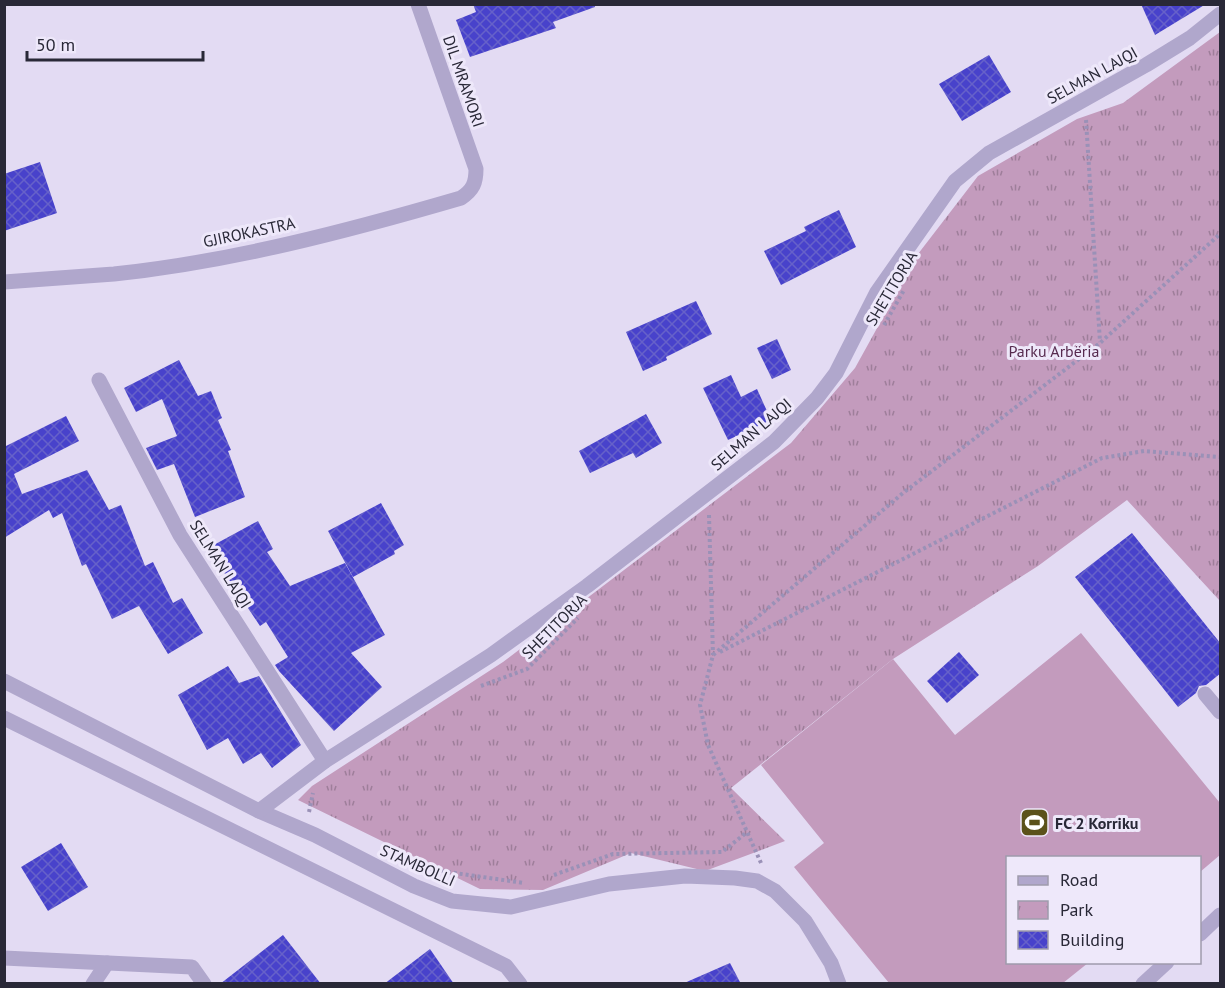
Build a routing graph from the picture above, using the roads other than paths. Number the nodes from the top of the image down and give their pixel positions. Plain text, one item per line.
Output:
1 (418, 4) edge
2 (1221, 14) edge
3 (476, 169) joint
4 (4, 282) edge
5 (99, 380) dead end
6 (4, 681) edge
7 (1205, 694) dead end
8 (1221, 712) edge
9 (4, 718) edge
10 (325, 761) junction
11 (259, 811) junction
12 (1221, 915) edge
13 (1201, 933) edge
14 (4, 958) edge
15 (107, 963) junction
16 (1166, 964) edge
17 (93, 984) edge
18 (204, 984) edge
19 (520, 984) edge
20 (839, 984) edge
21 (1143, 984) edge

1 - 3 street, DIL MRAMORI
2 - 10 street, SELMAN LAJQI
3 - 4 street, GJIROKASTRA
5 - 10 street, SELMAN LAJQI
6 - 11 street, STAMBOLLI
7 - 8 street
9 - 19 street
10 - 11 street, SELMAN LAJQI
11 - 20 street, STAMBOLLI
12 - 13 street
14 - 15 street
15 - 17 street
15 - 18 street
16 - 21 street

